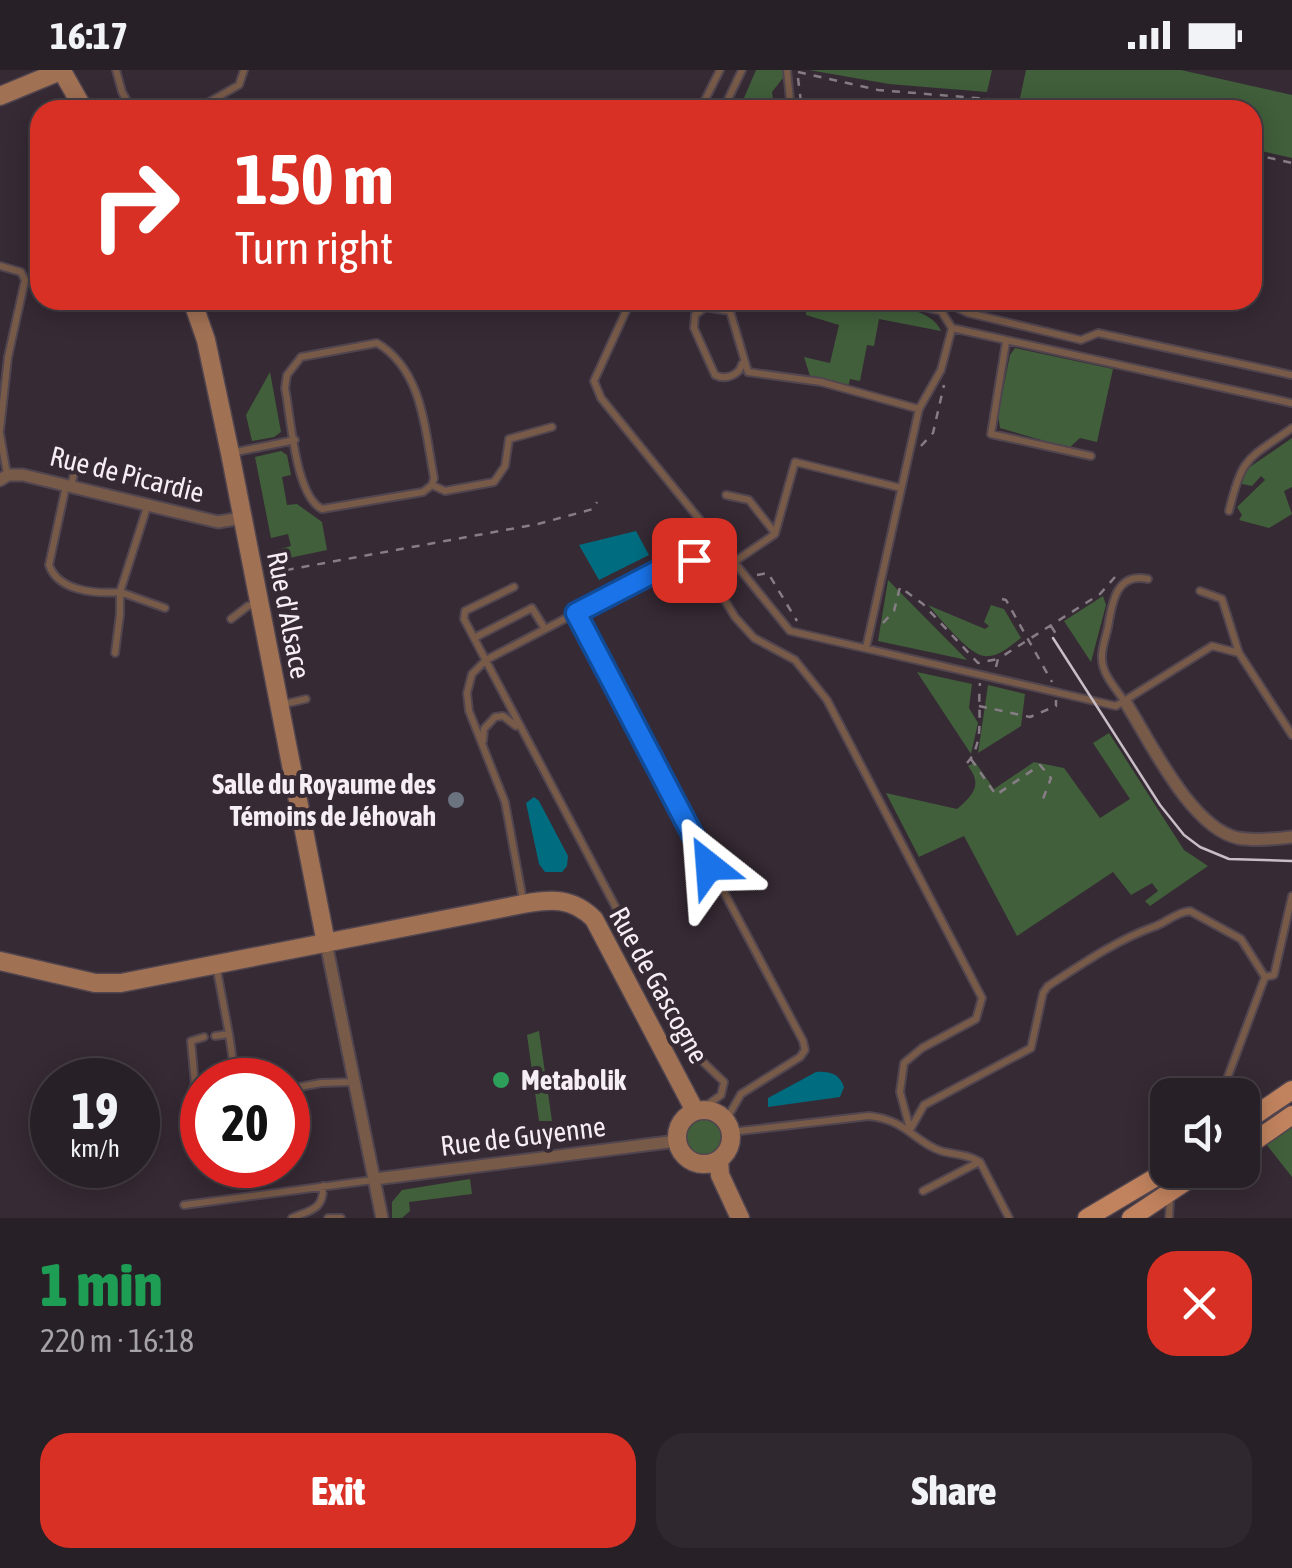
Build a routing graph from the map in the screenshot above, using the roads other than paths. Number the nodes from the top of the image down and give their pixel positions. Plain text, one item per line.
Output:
1 (62, 70) edge
2 (116, 70) edge
3 (244, 70) edge
4 (720, 70) edge
5 (742, 70) edge
6 (787, 70) edge
7 (0, 96) edge
8 (78, 100) edge
9 (126, 100) edge
10 (214, 100) edge
11 (705, 100) edge
12 (728, 100) edge
13 (790, 100) edge
14 (0, 266) edge
15 (198, 310) edge
16 (627, 310) edge
17 (701, 310) edge
18 (724, 310) edge
19 (933, 310) edge
20 (964, 310) edge
21 (730, 311) joint
22 (941, 312) joint
23 (952, 328) junction
24 (1006, 342) junction
25 (741, 353) junction
26 (1292, 375) edge
27 (1292, 403) edge
28 (918, 410) junction
29 (552, 427) dead end
30 (1292, 428) edge
31 (0, 432) edge
32 (294, 440) junction
33 (230, 453) junction
34 (1091, 456) dead end
35 (78, 458) dead end
36 (4, 478) edge
37 (69, 485) junction
38 (432, 485) junction
39 (901, 488) junction
40 (726, 495) dead end
41 (148, 504) junction
42 (1229, 511) dead end
43 (242, 518) junction
44 (775, 534) junction
45 (734, 562) junction
46 (1148, 579) dead end
47 (514, 587) dead end
48 (1200, 591) dead end
49 (120, 592) junction
50 (259, 604) junction
51 (165, 608) dead end
52 (576, 613) junction
53 (231, 619) dead end
54 (545, 630) junction
55 (474, 638) junction
56 (866, 648) junction
57 (115, 653) dead end
58 (1239, 654) junction
59 (486, 660) junction
60 (306, 699) dead end
61 (1126, 703) junction
62 (279, 705) junction
63 (521, 730) junction
64 (1292, 735) edge
65 (483, 746) junction
66 (1292, 837) edge
67 (1292, 896) edge
68 (523, 904) junction
69 (326, 943) junction
70 (0, 960) edge
71 (216, 965) junction
72 (1265, 977) junction
73 (229, 1034) junction
74 (215, 1036) dead end
75 (204, 1037) dead end
76 (193, 1058) edge
77 (232, 1058) edge
78 (1227, 1078) edge
79 (354, 1082) junction
80 (310, 1085) edge
81 (1292, 1090) edge
82 (699, 1110) junction
83 (1260, 1112) edge
84 (1292, 1113) edge
85 (729, 1126) junction
86 (910, 1129) junction
87 (1260, 1135) edge
88 (677, 1141) junction
89 (712, 1162) junction
90 (980, 1162) junction
91 (374, 1180) junction
92 (1150, 1182) edge
93 (1150, 1185) edge
94 (323, 1186) junction
95 (1176, 1188) edge
96 (1194, 1188) edge
97 (923, 1191) dead end
98 (184, 1206) dead end
99 (1170, 1209) edge
100 (292, 1218) edge
101 (328, 1218) edge
102 (341, 1218) edge
103 (382, 1218) edge
104 (736, 1218) edge
105 (1009, 1218) edge
106 (1087, 1218) edge
107 (1102, 1218) edge
108 (1131, 1218) edge
109 (1144, 1218) edge

1 - 7 street
1 - 8 street
2 - 9 lane
3 - 10 lane
4 - 11 lane
5 - 12 lane
6 - 13 lane
14 - 31 lane
15 - 33 street, Rue d'Alsace
16 - 45 lane
17 - 25 lane
18 - 21 lane
19 - 22 lane
20 - 26 lane
21 - 25 lane
22 - 23 lane
23 - 24 lane
23 - 28 lane
24 - 27 lane
24 - 34 lane
25 - 28 lane
28 - 39 lane
29 - 38 lane
30 - 42 lane
31 - 36 lane
32 - 33 lane
32 - 38 lane
32 - 38 lane
33 - 43 street, Rue d'Alsace
35 - 37 lane
36 - 37 street, Rue de Picardie
37 - 41 street, Rue de Picardie
37 - 49 lane
39 - 44 lane
39 - 56 lane
40 - 44 lane
41 - 43 street, Rue de Picardie
41 - 49 lane
43 - 50 street, Rue d'Alsace
44 - 45 lane
45 - 56 lane
46 - 61 lane
47 - 55 lane
48 - 58 lane
49 - 51 lane
49 - 57 lane
50 - 53 lane
50 - 62 street, Rue d'Alsace
52 - 54 lane
52 - 85 lane
52 - 86 lane
54 - 55 lane
54 - 59 lane
55 - 59 lane
56 - 61 lane
58 - 61 lane
58 - 64 lane
59 - 63 lane
59 - 65 lane
60 - 62 lane
61 - 66 street
62 - 69 street, Rue d'Alsace
63 - 65 lane
63 - 82 lane
65 - 68 lane
67 - 72 lane
68 - 69 street, Rue de Gascogne
68 - 82 street, Rue de Gascogne
69 - 71 street, Rue de Gascogne
69 - 79 street
70 - 71 street, Rue de Gascogne
71 - 73 lane
72 - 78 lane
72 - 86 lane
73 - 74 lane
73 - 77 lane
75 - 76 lane
79 - 80 lane
79 - 91 street
81 - 83 main road
82 - 85 street
82 - 88 street
84 - 87 main road
85 - 86 lane
85 - 89 street
86 - 90 lane
88 - 89 street
88 - 91 street, Rue de Guyenne
89 - 104 street
90 - 97 lane
90 - 105 lane
91 - 94 lane
91 - 103 street
92 - 106 main road
93 - 107 main road
94 - 98 lane
94 - 100 lane
95 - 108 main road
96 - 99 main road
99 - 109 main road
101 - 102 lane

